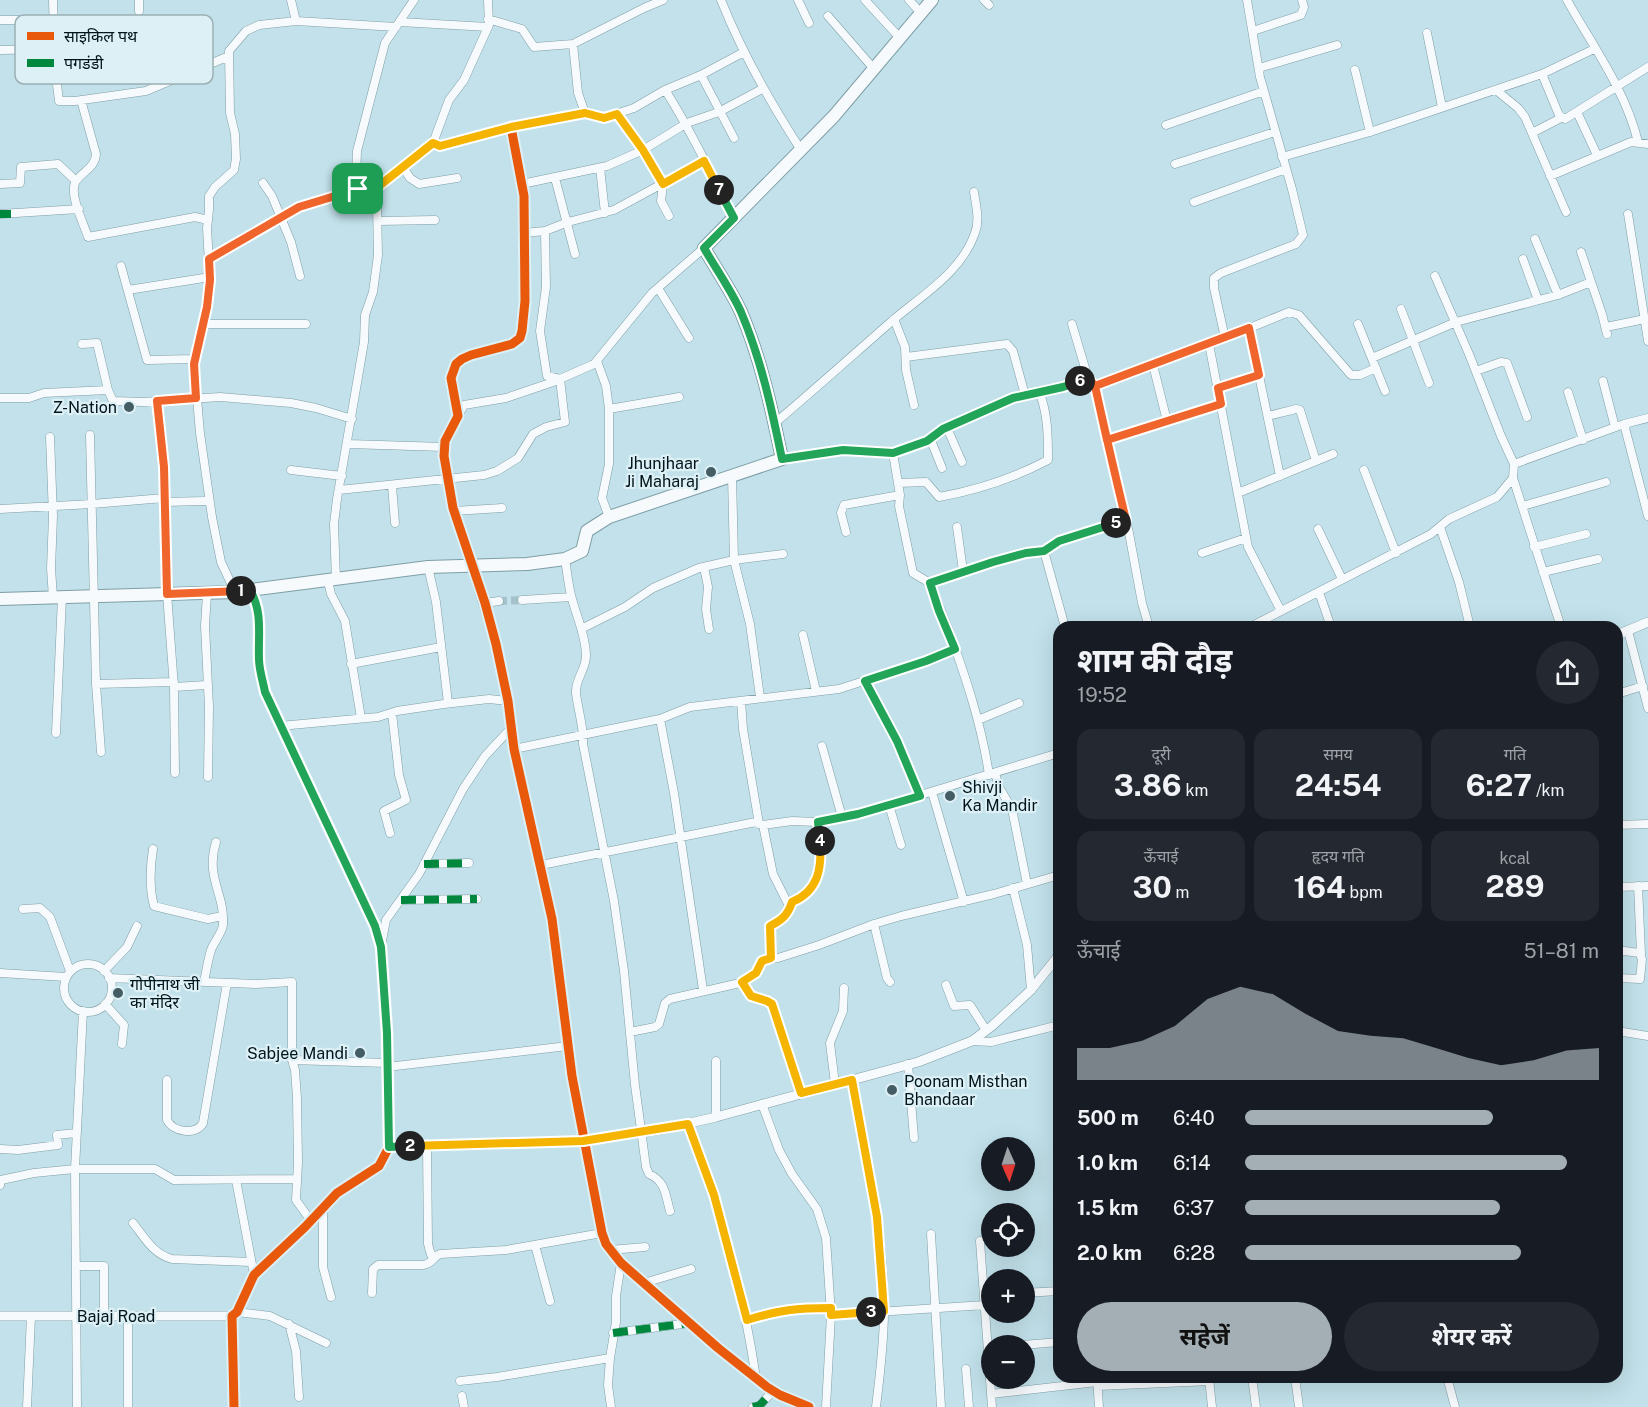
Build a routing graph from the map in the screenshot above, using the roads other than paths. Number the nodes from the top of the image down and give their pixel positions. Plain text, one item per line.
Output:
1 (139, 0) edge
2 (291, 0) edge
3 (414, 0) edge
4 (488, 0) edge
5 (663, 0) edge
6 (720, 0) edge
7 (798, 0) edge
8 (865, 0) edge
9 (909, 0) edge
10 (932, 0) edge
11 (1247, 0) edge
12 (1302, 0) edge
13 (1567, 0) edge
14 (139, 11) dead end
15 (921, 13) junction
16 (828, 16) dead end
17 (296, 21) junction
18 (488, 23) junction
19 (809, 24) dead end
20 (398, 25) junction
21 (1253, 31) junction
22 (1427, 33) dead end
23 (899, 38) junction
24 (573, 44) junction
25 (1337, 45) dead end
26 (1594, 49) junction
27 (15, 50) edge
28 (0, 51) edge
29 (744, 52) junction
30 (229, 56) junction
31 (213, 63) edge
32 (1648, 67) edge
33 (1259, 68) junction
34 (874, 69) junction
35 (1355, 70) dead end
36 (1542, 74) junction
37 (701, 75) junction
38 (58, 84) edge
39 (163, 84) edge
40 (1616, 87) junction
41 (762, 89) junction
42 (665, 90) junction
43 (1496, 90) junction
44 (1264, 91) junction
45 (81, 100) junction
46 (1442, 107) junction
47 (721, 111) junction
48 (1577, 112) junction
49 (585, 113) junction
50 (617, 114) junction
51 (1561, 118) junction
52 (687, 123) junction
53 (1166, 125) dead end
54 (511, 127) junction
55 (1275, 132) junction
56 (1370, 132) junction
57 (1532, 133) junction
58 (734, 138) dead end
59 (433, 143) junction
60 (1645, 145) edge
61 (643, 150) junction
62 (801, 150) junction
63 (1597, 155) junction
64 (1282, 157) junction
65 (704, 161) junction
66 (1175, 164) dead end
67 (403, 166) junction
68 (600, 168) junction
69 (1286, 169) junction
70 (1550, 176) junction
71 (458, 178) dead end
72 (555, 178) junction
73 (76, 181) junction
74 (263, 183) dead end
75 (0, 184) edge
76 (522, 184) junction
77 (663, 184) junction
78 (379, 186) junction
79 (358, 189) junction
80 (974, 192) dead end
81 (1194, 202) dead end
82 (79, 209) junction
83 (1566, 212) dead end
84 (605, 213) junction
85 (0, 214) edge
86 (1628, 214) dead end
87 (669, 216) dead end
88 (279, 217) junction
89 (734, 218) junction
90 (208, 220) junction
91 (378, 220) junction
92 (435, 220) dead end
93 (568, 222) junction
94 (545, 231) junction
95 (524, 233) junction
96 (1535, 238) dead end
97 (704, 248) junction
98 (1581, 252) dead end
99 (575, 254) dead end
100 (209, 259) junction
101 (1523, 259) dead end
102 (121, 266) dead end
103 (300, 276) dead end
104 (1435, 276) dead end
105 (210, 277) junction
106 (1592, 282) junction
107 (658, 288) junction
108 (128, 290) junction
109 (1558, 295) junction
110 (1538, 300) junction
111 (1401, 309) dead end
112 (894, 319) junction
113 (1645, 319) junction
114 (1456, 322) junction
115 (203, 324) junction
116 (306, 324) dead end
117 (1072, 324) dead end
118 (1358, 324) dead end
119 (1249, 328) junction
120 (689, 338) dead end
121 (1224, 338) junction
122 (1413, 340) junction
123 (1648, 340) edge
124 (82, 344) dead end
125 (1209, 344) junction
126 (906, 357) junction
127 (1372, 358) junction
128 (195, 359) junction
129 (597, 361) junction
130 (1153, 365) junction
131 (1376, 368) junction
132 (1476, 371) junction
133 (1259, 375) junction
134 (1088, 378) junction
135 (560, 379) junction
136 (1603, 381) dead end
137 (1429, 383) dead end
138 (1095, 386) junction
139 (1218, 388) junction
140 (108, 390) junction
141 (1385, 391) dead end
142 (1039, 392) junction
143 (1568, 392) dead end
144 (1025, 395) junction
145 (679, 397) dead end
146 (0, 398) edge
147 (196, 398) junction
148 (157, 401) junction
149 (1221, 404) junction
150 (914, 405) dead end
151 (609, 409) junction
152 (458, 416) junction
153 (1268, 416) junction
154 (1527, 417) dead end
155 (1648, 418) edge
156 (352, 419) junction
157 (1167, 421) junction
158 (775, 423) junction
159 (1624, 424) junction
160 (947, 428) junction
161 (1615, 428) junction
162 (90, 435) dead end
163 (50, 437) dead end
164 (930, 438) junction
165 (1107, 440) junction
166 (1583, 441) junction
167 (348, 444) junction
168 (444, 447) junction
169 (893, 453) junction
170 (1333, 454) dead end
171 (782, 459) junction
172 (1316, 461) junction
173 (962, 462) dead end
174 (1514, 464) junction
175 (942, 468) dead end
176 (291, 470) dead end
177 (1364, 470) dead end
178 (342, 476) junction
179 (732, 476) junction
180 (1280, 476) junction
181 (448, 478) junction
182 (1513, 478) junction
183 (1606, 482) dead end
184 (898, 483) junction
185 (392, 486) junction
186 (339, 490) junction
187 (1238, 493) junction
188 (900, 495) junction
189 (164, 500) junction
190 (205, 501) dead end
191 (92, 504) junction
192 (51, 505) junction
193 (1523, 506) junction
194 (0, 508) edge
195 (502, 508) dead end
196 (454, 511) junction
197 (1648, 516) edge
198 (609, 517) junction
199 (1126, 520) junction
200 (395, 523) dead end
201 (1440, 527) junction
202 (957, 528) dead end
203 (1318, 529) dead end
204 (846, 532) dead end
205 (1586, 534) dead end
206 (1246, 538) junction
207 (1534, 547) junction
208 (1044, 551) junction
209 (1202, 553) dead end
210 (1396, 553) junction
211 (783, 554) dead end
212 (565, 559) junction
213 (1598, 559) dead end
214 (734, 560) junction
215 (428, 567) junction
216 (472, 567) junction
217 (704, 567) junction
218 (963, 571) junction
219 (1543, 572) junction
220 (1342, 579) junction
221 (332, 580) junction
222 (930, 583) junction
223 (250, 590) junction
224 (235, 592) junction
225 (1319, 592) junction
226 (167, 594) junction
227 (207, 594) junction
228 (94, 596) junction
229 (571, 597) junction
230 (58, 598) junction
231 (0, 599) edge
232 (522, 600) tunnel mouth
233 (499, 601) tunnel mouth
234 (485, 603) junction
235 (1281, 611) junction
236 (1063, 621) edge
237 (1147, 621) edge
238 (1262, 621) edge
239 (1329, 621) edge
240 (1469, 621) edge
241 (1559, 621) edge
242 (1648, 621) edge
243 (583, 628) junction
244 (709, 629) dead end
245 (1628, 631) junction
246 (1623, 633) edge
247 (803, 635) dead end
248 (441, 647) junction
249 (955, 649) junction
250 (351, 664) junction
251 (865, 681) junction
252 (96, 684) junction
253 (174, 684) junction
254 (207, 685) junction
255 (1643, 686) junction
256 (816, 691) junction
257 (1623, 692) edge
258 (760, 697) junction
259 (508, 701) junction
260 (741, 701) junction
261 (448, 703) junction
262 (1019, 704) dead end
263 (1648, 708) edge
264 (392, 712) junction
265 (361, 718) junction
266 (660, 718) junction
267 (978, 720) junction
268 (280, 726) junction
269 (512, 728) junction
270 (56, 733) dead end
271 (584, 735) junction
272 (822, 746) dead end
273 (514, 749) junction
274 (101, 752) dead end
275 (1053, 755) edge
276 (175, 773) dead end
277 (992, 774) junction
278 (208, 777) dead end
279 (932, 792) junction
280 (920, 796) junction
281 (889, 805) junction
282 (842, 817) junction
283 (818, 822) junction
284 (761, 824) junction
285 (1648, 824) edge
286 (1623, 825) edge
287 (390, 833) dead end
288 (680, 837) junction
289 (216, 842) dead end
290 (901, 845) dead end
291 (153, 849) dead end
292 (605, 852) junction
293 (469, 863) dead end
294 (424, 864) junction
295 (540, 865) junction
296 (1053, 877) edge
297 (1027, 884) junction
298 (1638, 886) junction
299 (1648, 886) edge
300 (1623, 887) edge
301 (1013, 888) junction
302 (477, 899) dead end
303 (401, 900) junction
304 (964, 902) junction
305 (790, 908) junction
306 (22, 909) dead end
307 (222, 916) junction
308 (874, 924) junction
309 (137, 926) dead end
310 (381, 947) junction
311 (1623, 951) edge
312 (1641, 954) junction
313 (771, 958) junction
314 (1053, 962) edge
315 (0, 973) edge
316 (68, 974) junction
317 (107, 975) junction
318 (1623, 978) edge
319 (204, 982) junction
320 (742, 982) junction
321 (890, 982) dead end
322 (227, 983) junction
323 (946, 985) dead end
324 (844, 988) dead end
325 (703, 990) junction
326 (1031, 990) junction
327 (105, 1004) junction
328 (83, 1011) junction
329 (1053, 1026) edge
330 (986, 1030) junction
331 (630, 1032) junction
332 (1623, 1032) edge
333 (1648, 1036) edge
334 (972, 1041) junction
335 (122, 1044) dead end
336 (568, 1046) junction
337 (292, 1060) junction
338 (716, 1061) dead end
339 (908, 1064) junction
340 (387, 1065) junction
341 (167, 1080) dead end
342 (852, 1080) junction
343 (835, 1084) junction
344 (801, 1093) junction
345 (762, 1104) junction
346 (716, 1117) junction
347 (688, 1124) junction
348 (642, 1132) junction
349 (76, 1133) junction
350 (914, 1138) dead end
351 (583, 1141) junction
352 (428, 1146) junction
353 (389, 1147) junction
354 (0, 1149) edge
355 (75, 1169) junction
356 (297, 1179) junction
357 (236, 1180) junction
358 (0, 1185) edge
359 (322, 1209) junction
360 (670, 1211) dead end
361 (311, 1221) junction
362 (133, 1223) dead end
363 (602, 1233) junction
364 (931, 1234) dead end
365 (980, 1241) dead end
366 (535, 1245) junction
367 (645, 1247) dead end
368 (610, 1250) junction
369 (436, 1256) junction
370 (251, 1262) junction
371 (621, 1263) junction
372 (76, 1266) junction
373 (691, 1269) dead end
374 (984, 1269) edge
375 (254, 1275) junction
376 (644, 1282) junction
377 (1053, 1291) edge
378 (1035, 1292) edge
379 (372, 1293) dead end
380 (331, 1297) dead end
381 (550, 1301) dead end
382 (981, 1305) edge
383 (935, 1307) junction
384 (884, 1311) junction
385 (831, 1312) junction
386 (235, 1314) junction
387 (0, 1316) edge
388 (31, 1316) junction
389 (76, 1316) junction
390 (104, 1316) junction
391 (128, 1316) junction
392 (747, 1320) junction
393 (690, 1323) junction
394 (289, 1324) junction
395 (613, 1333) junction
396 (1053, 1342) edge
397 (326, 1343) dead end
398 (1035, 1344) edge
399 (610, 1358) junction
400 (966, 1369) dead end
401 (756, 1378) junction
402 (460, 1381) dead end
403 (1088, 1383) edge
404 (1097, 1383) edge
405 (1210, 1383) edge
406 (1253, 1383) edge
407 (1297, 1383) edge
408 (1449, 1383) edge
409 (991, 1389) edge
410 (773, 1390) junction
411 (991, 1394) junction
412 (462, 1396) dead end
413 (299, 1397) dead end
414 (27, 1407) edge
415 (77, 1407) edge
416 (128, 1407) edge
417 (234, 1407) edge
418 (464, 1407) edge
419 (611, 1407) edge
420 (753, 1407) edge
421 (808, 1407) edge
422 (826, 1407) edge
423 (876, 1407) edge
424 (941, 1407) edge
425 (969, 1407) edge
426 (992, 1407) edge
427 (1099, 1407) edge
428 (1212, 1407) edge
429 (1256, 1407) edge
430 (1299, 1407) edge
431 (1455, 1407) edge

1 - 14 street
2 - 17 street
3 - 20 street
4 - 18 street
5 - 24 street
6 - 29 street
7 - 19 street
8 - 23 street
9 - 15 street
10 - 15 main road
11 - 21 street
12 - 21 street
13 - 26 street
15 - 23 main road
16 - 34 street
17 - 20 street
17 - 30 street
18 - 20 street
18 - 24 street
18 - 59 street
20 - 79 street
21 - 33 street
22 - 46 street
23 - 34 main road
24 - 49 street
25 - 33 street
26 - 36 street
26 - 40 street
27 - 28 street
29 - 37 street
29 - 41 street
30 - 31 street
30 - 90 street
32 - 40 street
33 - 44 street
34 - 62 main road
35 - 56 street
36 - 43 street
36 - 51 street
37 - 42 street
37 - 47 street
38 - 45 street
39 - 45 street
40 - 48 street
40 - 60 street
41 - 47 street
41 - 62 street
42 - 50 street
42 - 52 street
43 - 46 street
43 - 57 street
44 - 53 street
44 - 55 street
45 - 73 street
46 - 56 street
47 - 52 street
47 - 58 street
48 - 51 street
48 - 63 street
49 - 50 street
49 - 54 street
50 - 61 street
51 - 57 street
52 - 61 street
52 - 65 street
54 - 59 street
54 - 76 street
55 - 64 street
55 - 66 street
56 - 64 street
57 - 70 street
59 - 67 street
60 - 63 street
61 - 68 street
61 - 77 street
62 - 89 main road
63 - 70 street
64 - 69 street
65 - 77 street
65 - 89 street
67 - 71 street
67 - 78 street
68 - 72 street
68 - 84 street
69 - 81 street
69 - 121 street
70 - 83 street
72 - 76 street
72 - 93 street
73 - 75 street
73 - 82 street
74 - 88 street
76 - 95 street
77 - 84 street
77 - 87 street
78 - 79 street
78 - 91 street
79 - 88 street
80 - 112 street
82 - 85 street
82 - 90 street
84 - 93 street
86 - 113 street
88 - 100 street
88 - 103 street
89 - 97 main road
90 - 100 street
91 - 92 street
91 - 156 street
93 - 94 street
93 - 99 street
94 - 95 street
94 - 135 street
95 - 152 street
96 - 109 street
97 - 107 street
97 - 158 main road
98 - 106 street
100 - 105 street
101 - 110 street
102 - 108 street
104 - 114 street
105 - 108 street
105 - 115 street
106 - 109 street
106 - 113 street
107 - 120 street
107 - 129 street
108 - 128 street
109 - 110 street
110 - 114 street
111 - 122 street
112 - 126 street
112 - 158 street
113 - 123 street
114 - 122 street
114 - 132 street
115 - 116 street
115 - 128 street
117 - 134 street
118 - 127 street
119 - 121 street
119 - 131 street
119 - 133 street
121 - 125 street
122 - 127 street
122 - 137 street
124 - 140 street
125 - 130 street
125 - 139 street
126 - 144 street
126 - 150 street
127 - 131 street
128 - 147 street
129 - 135 street
129 - 151 street
130 - 138 street
130 - 157 street
131 - 141 street
132 - 154 street
132 - 174 street
133 - 139 street
133 - 153 street
134 - 138 street
134 - 142 street
135 - 152 street
135 - 181 street
136 - 161 street
138 - 165 street
139 - 149 street
140 - 146 street
140 - 148 street
142 - 144 street
142 - 184 street
143 - 166 street
144 - 160 street
145 - 151 street
147 - 148 street
147 - 156 street
147 - 224 street
148 - 189 street
149 - 157 street
149 - 187 street
151 - 198 street
152 - 168 street
153 - 172 street
153 - 180 street
155 - 159 street
156 - 167 street
157 - 165 street
158 - 171 main road
159 - 161 street
159 - 197 street
160 - 164 street
160 - 173 street
161 - 166 street
162 - 191 street
163 - 192 street
164 - 169 street
164 - 175 street
165 - 199 street
166 - 174 street
167 - 168 street
167 - 178 street
168 - 181 street
169 - 171 street
169 - 184 street
170 - 172 street
171 - 179 main road
172 - 180 street
174 - 182 street
176 - 178 street
177 - 210 street
178 - 186 street
179 - 198 main road
179 - 214 street
180 - 187 street
181 - 185 street
181 - 196 street
182 - 193 street
182 - 201 street
183 - 193 street
184 - 188 street
185 - 186 street
185 - 200 street
186 - 221 street
187 - 206 street
188 - 204 street
188 - 222 street
189 - 190 street
189 - 191 street
189 - 226 street
191 - 192 street
191 - 228 street
192 - 194 street
192 - 230 street
193 - 207 street
195 - 196 street
196 - 216 street
198 - 212 main road
199 - 208 street
199 - 237 street
201 - 210 street
201 - 240 street
202 - 218 street
203 - 220 street
205 - 207 street
206 - 209 street
206 - 235 street
207 - 219 street
208 - 218 street
208 - 236 street
210 - 220 street
211 - 214 street
212 - 216 main road
212 - 229 street
213 - 219 street
214 - 217 street
214 - 258 street
215 - 216 main road
215 - 221 main road
215 - 248 street
216 - 234 street
217 - 243 street
217 - 244 street
218 - 222 street
219 - 241 street
220 - 225 street
221 - 223 main road
221 - 250 street
222 - 249 street
223 - 224 main road
223 - 268 street
224 - 227 main road
225 - 235 street
225 - 239 street
226 - 227 main road
226 - 228 main road
226 - 253 street
227 - 254 street
228 - 230 main road
228 - 252 street
229 - 232 street
229 - 243 street
230 - 231 main road
230 - 270 street
233 - 234 street
234 - 259 street
235 - 238 street
242 - 245 street
243 - 271 street
245 - 246 street
245 - 255 street
247 - 256 street
248 - 250 street
248 - 261 street
249 - 251 street
249 - 267 street
250 - 265 street
251 - 256 street
251 - 280 street
252 - 253 street
252 - 274 street
253 - 254 street
253 - 276 street
254 - 278 street
255 - 257 street
255 - 263 street
256 - 258 street
258 - 260 street
259 - 261 street
259 - 269 street
260 - 266 street
260 - 284 street
261 - 264 street
262 - 267 street
264 - 265 street
264 - 287 street
265 - 268 street
266 - 271 street
266 - 288 street
267 - 277 street
268 - 310 street
269 - 273 street
269 - 294 street
271 - 273 street
271 - 292 street
272 - 282 street
273 - 295 street
275 - 277 street
277 - 279 street
277 - 297 street
279 - 280 street
279 - 304 street
280 - 281 street
281 - 282 street
281 - 290 street
282 - 283 street
283 - 284 street
283 - 305 street
284 - 288 street
284 - 305 street
285 - 286 street
288 - 292 street
288 - 325 street
289 - 307 street
291 - 307 street
292 - 295 street
292 - 331 street
293 - 294 street
294 - 303 street
295 - 336 street
296 - 297 street
297 - 301 street
298 - 299 street
298 - 300 street
298 - 312 street
301 - 304 street
301 - 326 street
302 - 303 street
303 - 310 street
304 - 308 street
305 - 313 street
306 - 316 street
307 - 319 street
308 - 313 street
308 - 321 street
309 - 317 street
310 - 340 street
311 - 312 street
312 - 318 street
313 - 320 street
314 - 326 street
315 - 316 street
316 - 317 street
316 - 328 street
317 - 319 street
317 - 327 street
319 - 322 street
320 - 325 street
320 - 344 street
322 - 337 street
322 - 341 street
323 - 330 street
324 - 343 street
325 - 331 street
326 - 330 street
327 - 328 street
327 - 335 street
328 - 349 street
329 - 334 street
330 - 334 street
331 - 348 street
332 - 333 street
334 - 339 street
336 - 340 street
336 - 351 street
337 - 340 street
337 - 356 street
338 - 346 street
339 - 342 street
339 - 350 street
340 - 353 street
342 - 343 street
342 - 384 street
343 - 344 street
344 - 345 street
345 - 346 street
345 - 385 street
346 - 347 street
347 - 348 street
347 - 392 street
348 - 351 street
348 - 360 street
349 - 354 street
349 - 355 street
351 - 352 street
351 - 363 street
352 - 353 street
352 - 369 street
353 - 359 street
355 - 357 street
355 - 358 street
355 - 372 street
356 - 357 street
356 - 361 street
357 - 370 street
359 - 361 street
359 - 380 street
361 - 375 street
362 - 370 street
363 - 366 street
363 - 368 street
364 - 383 street
365 - 374 street
366 - 369 street
366 - 381 street
367 - 368 street
368 - 371 street
369 - 379 street
370 - 375 street
371 - 376 street
371 - 395 street
372 - 389 street
372 - 390 street
373 - 376 street
375 - 386 street
376 - 393 street
377 - 378 street
382 - 383 street
383 - 384 street
383 - 424 street
384 - 385 street
384 - 423 street
385 - 392 street
385 - 422 street
386 - 391 street, Bajaj Road
386 - 394 street
386 - 417 street
387 - 388 street, Bajaj Road
388 - 389 street, Bajaj Road
388 - 414 street
389 - 390 street, Bajaj Road
389 - 415 street
390 - 391 street, Bajaj Road
391 - 416 street
392 - 401 street
393 - 395 street
393 - 401 street
394 - 397 street
394 - 413 street
395 - 399 street
396 - 398 street
399 - 402 street
399 - 419 street
400 - 425 street
401 - 410 street
403 - 411 street
404 - 427 street
405 - 428 street
406 - 429 street
407 - 430 street
408 - 431 street
409 - 411 street
410 - 420 street
410 - 421 street
411 - 426 street
412 - 418 street

